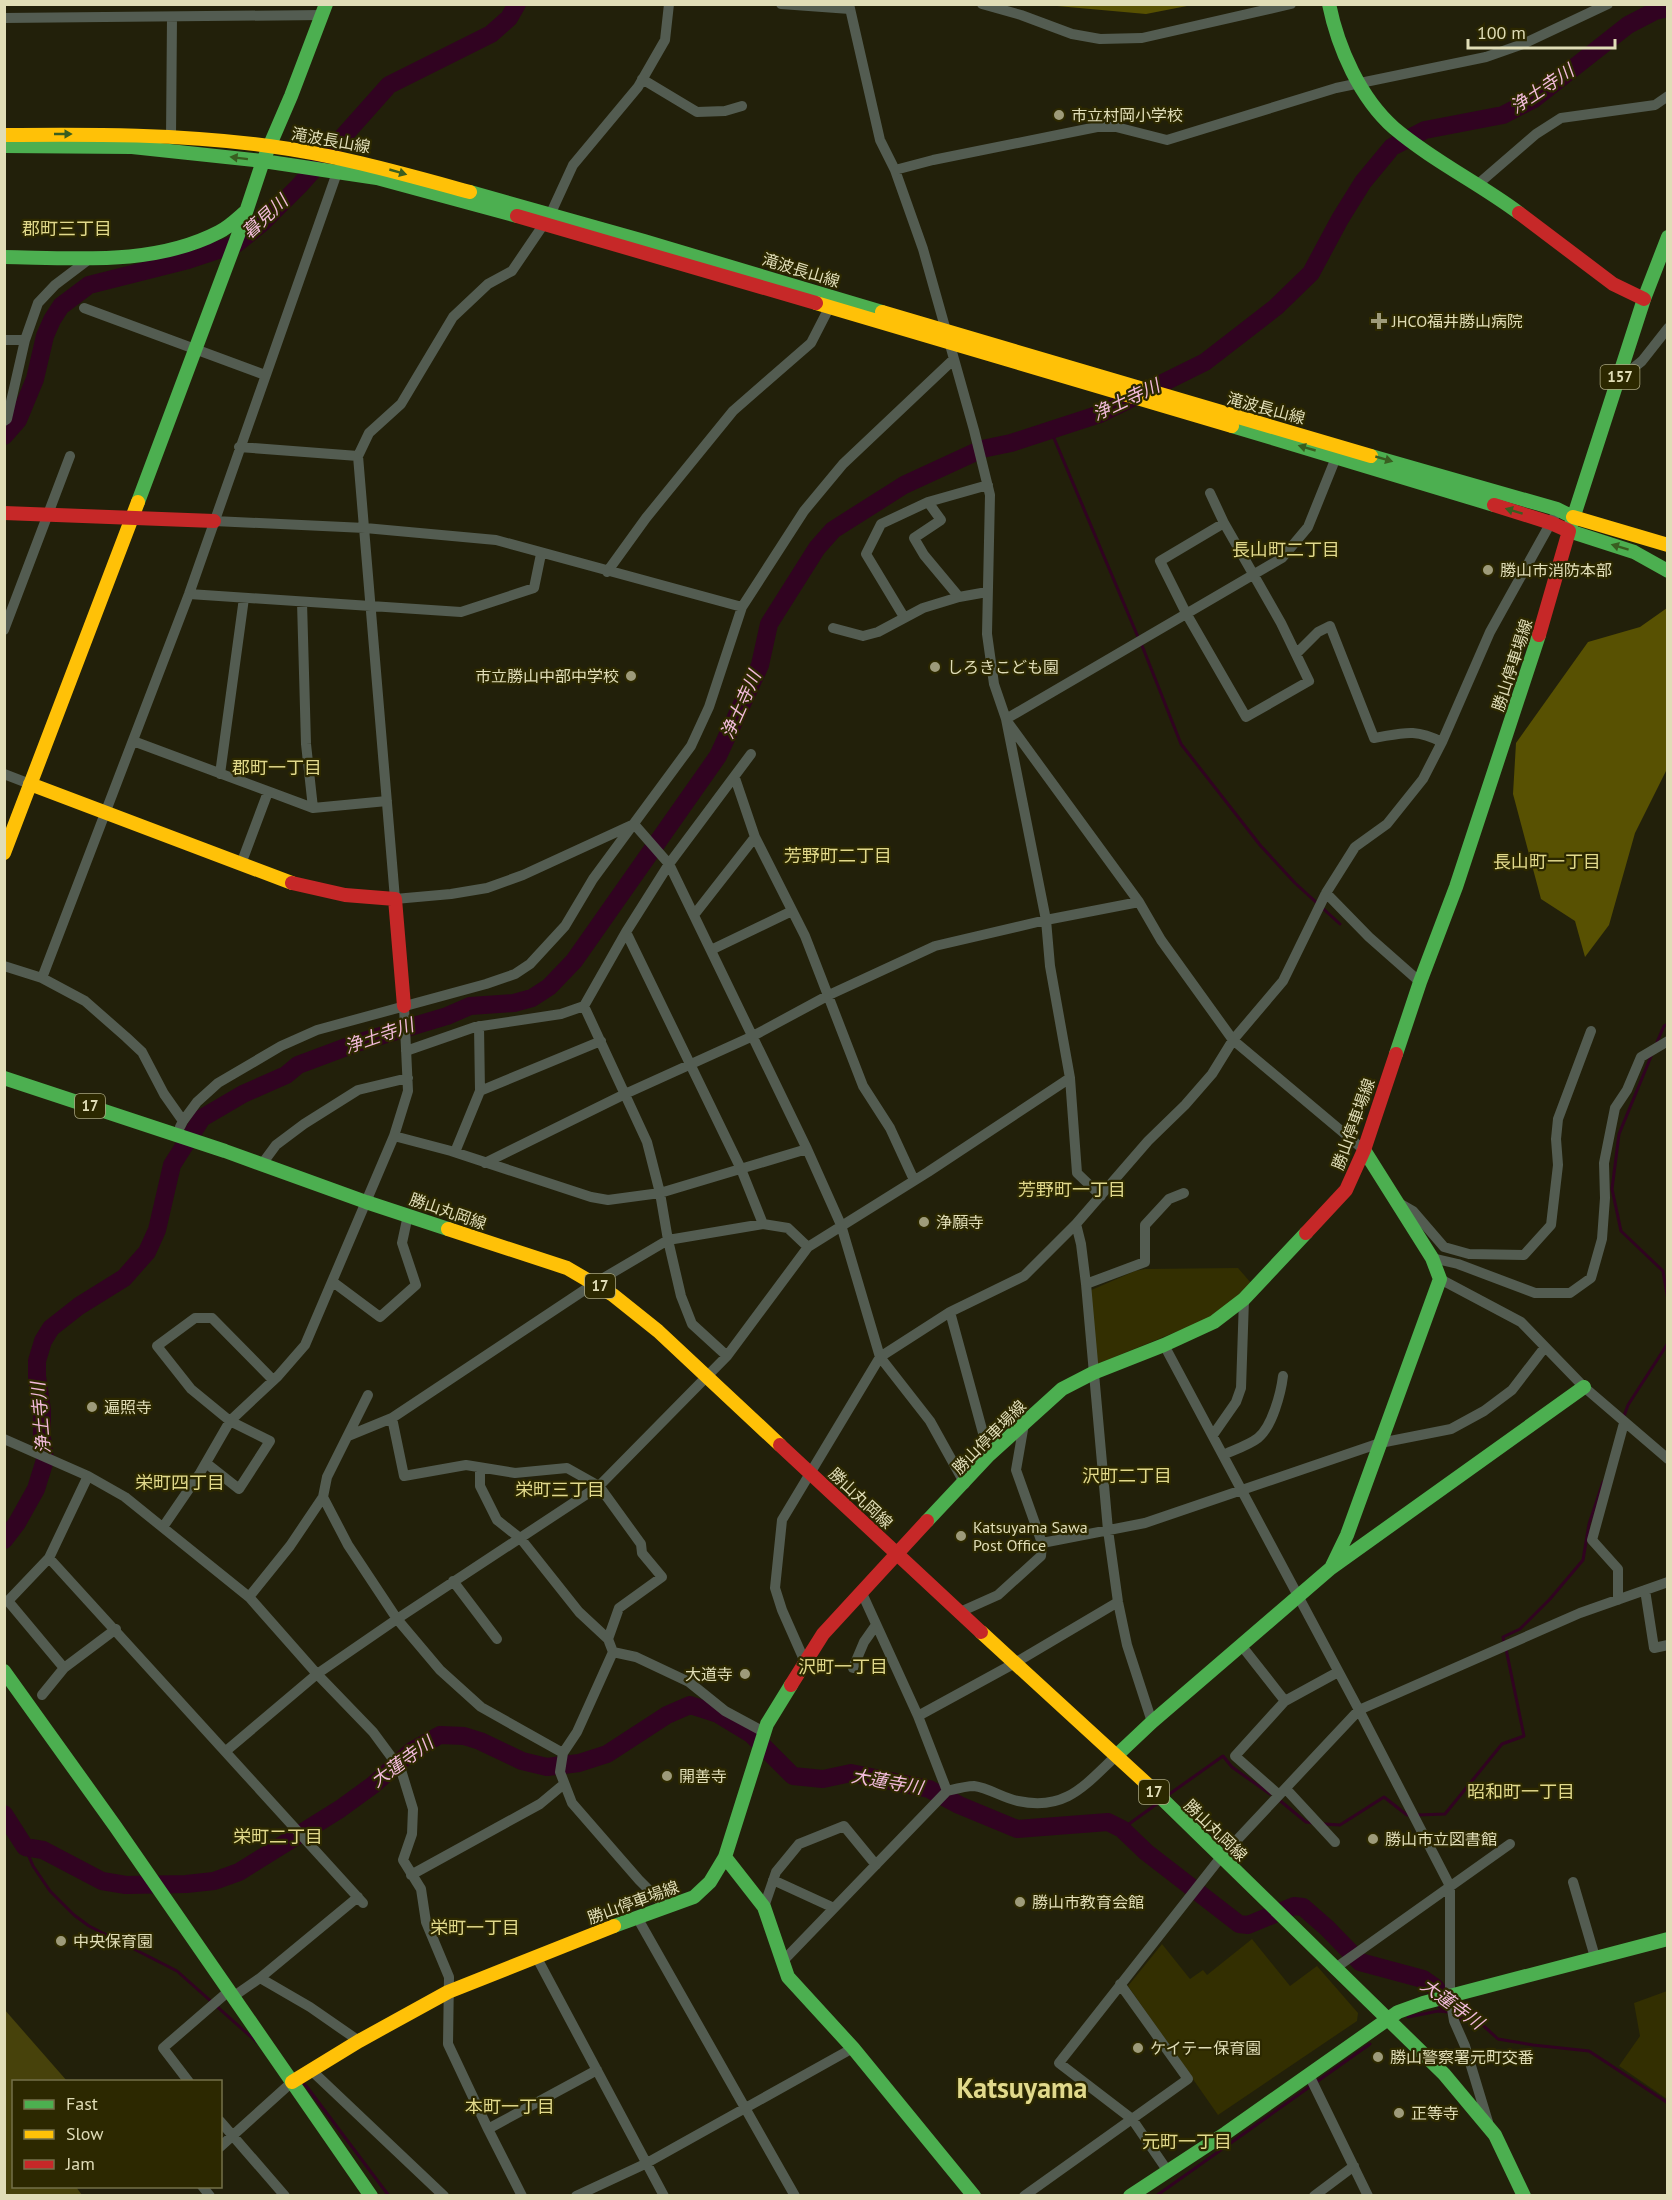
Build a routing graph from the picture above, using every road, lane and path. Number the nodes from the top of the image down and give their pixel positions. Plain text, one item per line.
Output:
1 (210, 4) edge
2 (669, 4) edge
3 (781, 4) edge
4 (982, 4) edge
5 (1291, 4) edge
6 (1329, 4) edge
7 (1608, 4) edge
8 (851, 6) edge
9 (324, 10) edge
10 (172, 16) junction
11 (210, 16) junction
12 (4, 18) edge
13 (642, 79) junction
14 (1358, 85) junction
15 (1668, 96) edge
16 (742, 106) dead end
17 (4, 135) edge
18 (171, 137) junction
19 (4, 146) edge
20 (270, 146) junction
21 (262, 161) junction
22 (338, 167) junction
23 (895, 170) junction
24 (1478, 185) junction
25 (247, 211) junction
26 (547, 219) junction
27 (1668, 237) edge
28 (92, 256) junction
29 (4, 257) edge
30 (1644, 299) junction
31 (84, 308) dead end
32 (830, 308) junction
33 (1668, 328) edge
34 (948, 337) junction
35 (4, 340) edge
36 (25, 340) junction
37 (196, 349) junction
38 (954, 359) junction
39 (265, 375) junction
40 (1619, 380) junction
41 (1183, 407) junction
42 (5, 420) edge
43 (240, 447) junction
44 (1339, 451) junction
45 (70, 456) dead end
46 (358, 456) junction
47 (988, 485) junction
48 (1210, 493) dead end
49 (928, 502) junction
50 (1557, 509) junction
51 (4, 513) edge
52 (48, 514) junction
53 (1573, 516) junction
54 (131, 518) junction
55 (214, 521) junction
56 (1224, 523) junction
57 (1551, 523) junction
58 (365, 528) junction
59 (1569, 531) junction
60 (1668, 545) edge
61 (541, 554) junction
62 (1668, 570) edge
63 (608, 572) junction
64 (1253, 573) junction
65 (987, 592) junction
66 (189, 594) junction
67 (959, 597) junction
68 (244, 598) junction
69 (302, 602) junction
70 (370, 606) junction
71 (742, 607) junction
72 (1186, 613) junction
73 (904, 618) junction
74 (833, 628) dead end
75 (4, 630) edge
76 (1296, 654) junction
77 (1006, 719) junction
78 (133, 741) junction
79 (1442, 742) junction
80 (752, 754) dead end
81 (4, 774) edge
82 (220, 774) junction
83 (735, 778) junction
84 (30, 784) junction
85 (268, 792) junction
86 (387, 801) junction
87 (313, 808) junction
88 (105, 812) junction
89 (634, 824) junction
90 (755, 837) junction
91 (4, 853) edge
92 (667, 862) junction
93 (241, 864) junction
94 (1326, 893) junction
95 (395, 899) junction
96 (1139, 902) junction
97 (792, 910) junction
98 (694, 915) junction
99 (1046, 920) junction
100 (626, 932) junction
101 (711, 950) junction
102 (4, 966) edge
103 (42, 978) junction
104 (1420, 982) junction
105 (829, 995) junction
106 (404, 1006) junction
107 (585, 1006) junction
108 (479, 1026) junction
109 (1591, 1031) dead end
110 (753, 1036) junction
111 (1233, 1040) junction
112 (601, 1041) junction
113 (1668, 1041) edge
114 (406, 1048) junction
115 (690, 1064) junction
116 (4, 1078) edge
117 (408, 1078) junction
118 (1070, 1078) junction
119 (480, 1091) junction
120 (625, 1094) junction
121 (183, 1121) junction
122 (176, 1134) junction
123 (394, 1136) junction
124 (807, 1149) junction
125 (1364, 1150) junction
126 (455, 1152) junction
127 (485, 1163) junction
128 (262, 1164) junction
129 (741, 1168) junction
130 (914, 1180) junction
131 (660, 1193) junction
132 (1184, 1193) dead end
133 (1101, 1196) junction
134 (366, 1202) junction
135 (1400, 1203) junction
136 (408, 1215) junction
137 (764, 1224) junction
138 (1076, 1224) junction
139 (841, 1226) junction
140 (668, 1240) junction
141 (808, 1247) junction
142 (1432, 1258) junction
143 (1440, 1279) junction
144 (333, 1282) junction
145 (595, 1283) junction
146 (1086, 1284) junction
147 (1244, 1299) junction
148 (950, 1312) junction
149 (1164, 1345) junction
150 (1545, 1347) junction
151 (727, 1356) junction
152 (880, 1358) junction
153 (1093, 1373) junction
154 (1283, 1376) dead end
155 (708, 1377) junction
156 (273, 1380) junction
157 (1584, 1387) junction
158 (368, 1395) dead end
159 (392, 1418) junction
160 (230, 1421) junction
161 (1624, 1423) junction
162 (1024, 1424) junction
163 (1213, 1435) junction
164 (348, 1436) junction
165 (4, 1439) edge
166 (1380, 1443) junction
167 (989, 1455) junction
168 (1223, 1455) junction
169 (1668, 1459) edge
170 (206, 1463) junction
171 (480, 1469) junction
172 (811, 1474) junction
173 (85, 1475) junction
174 (964, 1484) junction
175 (599, 1486) junction
176 (1243, 1491) junction
177 (323, 1497) junction
178 (163, 1527) junction
179 (1108, 1530) junction
180 (521, 1539) junction
181 (1042, 1544) junction
182 (896, 1554) junction
183 (49, 1558) junction
184 (1331, 1568) junction
185 (453, 1581) junction
186 (1668, 1582) edge
187 (1645, 1590) junction
188 (861, 1591) junction
189 (1297, 1596) junction
190 (249, 1597) junction
191 (1617, 1600) junction
192 (1118, 1602) junction
193 (960, 1612) junction
194 (397, 1618) junction
195 (876, 1625) junction
196 (116, 1629) junction
197 (497, 1639) dead end
198 (608, 1639) junction
199 (1241, 1645) junction
200 (1668, 1646) edge
201 (613, 1652) junction
202 (805, 1662) junction
203 (1014, 1663) junction
204 (64, 1668) junction
205 (853, 1668) dead end
206 (4, 1671) edge
207 (1338, 1672) junction
208 (317, 1674) junction
209 (42, 1695) dead end
210 (1285, 1701) junction
211 (1359, 1710) junction
212 (918, 1716) junction
213 (1152, 1722) junction
214 (764, 1732) junction
215 (226, 1751) junction
216 (563, 1753) junction
217 (1117, 1755) junction
218 (564, 1784) junction
219 (947, 1791) junction
220 (1282, 1792) junction
221 (1335, 1842) dead end
222 (1510, 1844) dead end
223 (724, 1857) junction
224 (1221, 1857) junction
225 (876, 1864) junction
226 (411, 1875) junction
227 (773, 1880) junction
228 (1573, 1882) dead end
229 (1450, 1886) junction
230 (764, 1907) junction
231 (667, 1908) junction
232 (834, 1908) junction
233 (638, 1919) junction
234 (1668, 1939) edge
235 (1595, 1957) junction
236 (537, 1958) junction
237 (782, 1962) junction
238 (1334, 1969) junction
239 (260, 1978) junction
240 (1120, 1984) junction
241 (448, 1992) junction
242 (232, 1993) junction
243 (1450, 1996) junction
244 (1386, 2019) junction
245 (359, 2041) junction
246 (853, 2048) junction
247 (311, 2070) junction
248 (597, 2070) junction
249 (1309, 2075) junction
250 (187, 2080) edge
251 (292, 2082) junction
252 (745, 2109) junction
253 (1132, 2119) junction
254 (222, 2123) edge
255 (1490, 2127) junction
256 (488, 2129) junction
257 (233, 2136) junction
258 (222, 2145) edge
259 (645, 2164) junction
260 (1354, 2166) junction
261 (1167, 2170) junction
262 (370, 2195) edge
263 (285, 2196) edge
264 (444, 2196) edge
265 (522, 2196) edge
266 (576, 2196) edge
267 (664, 2196) edge
268 (795, 2196) edge
269 (974, 2196) edge
270 (1024, 2196) edge
271 (1130, 2196) edge
272 (1314, 2196) edge
273 (1368, 2196) edge
274 (1524, 2196) edge

1 - 11 street
2 - 13 street
3 - 8 street
4 - 5 street
6 - 14 main road
7 - 14 street
8 - 23 street
9 - 11 street
9 - 20 main road
10 - 11 street
10 - 12 street
10 - 18 street
13 - 16 street
13 - 26 street
14 - 23 street
14 - 24 main road
15 - 24 street
17 -> 18 main road, 滝波長山線
18 - 20 main road, 滝波長山線
21 -> 19 main road, 滝波長山線
20 - 21 main road
20 - 22 main road, 滝波長山線
21 - 22 main road, 滝波長山線
21 - 25 main road
22 - 26 main road, 滝波長山線
22 - 39 street
23 - 34 street
24 - 30 main road
25 - 28 main road
25 - 37 main road
26 - 32 main road, 滝波長山線
26 - 34 main road, 滝波長山線
26 - 46 street
27 - 30 main road, 157
28 - 29 main road
28 - 36 street
30 - 40 main road, 157
31 - 37 street
32 - 34 main road, 滝波長山線
32 - 63 street
33 - 40 street
34 - 38 street
34 - 41 main road, 滝波長山線
34 - 41 main road, 滝波長山線
35 - 36 street
36 - 42 street
37 - 39 street
37 - 54 main road
38 - 47 street
38 - 71 street
39 - 43 street
40 - 53 main road, 157
41 - 44 main road, 滝波長山線
43 - 46 street
43 - 55 street
44 -> 50 main road, 滝波長山線
57 -> 44 main road, 滝波長山線
44 - 64 street
45 - 52 street
46 - 58 street
47 - 49 street
47 - 65 street
48 - 56 street
49 - 67 street
49 - 73 street
50 - 53 main road, 滝波長山線
50 - 57 street
51 - 52 main road
52 - 54 main road
52 - 75 street
53 - 59 main road, 157
53 - 60 main road, 滝波長山線
54 - 55 main road
54 - 84 main road
55 - 58 street
55 - 66 street
56 - 64 street
56 - 72 street
57 - 59 main road, 滝波長山線
57 - 79 street
58 - 61 street
58 - 70 street
62 -> 59 main road, 滝波長山線
59 - 104 main road, 勝山停車場線
61 - 63 street
61 - 70 street
63 - 71 street
64 - 72 street
64 - 76 street
65 - 67 street
65 - 77 street
66 - 68 street
66 - 78 street
67 - 73 street
68 - 69 street
68 - 82 street
69 - 70 street
69 - 87 street
70 - 86 street
71 - 89 street
72 - 76 street
72 - 77 street
73 - 74 street
76 - 79 street
77 - 96 street
77 - 99 street
78 - 82 street
78 - 88 street
79 - 94 street
80 - 83 street
81 - 84 street
82 - 85 street
83 - 90 street
83 - 92 street
84 - 88 main road
84 - 91 main road
85 - 87 street
85 - 93 street
86 - 87 street
86 - 95 street
88 - 93 main road
88 - 103 street
89 - 92 street
89 - 95 street
89 - 106 street
90 - 97 street
90 - 98 street
92 - 98 street
92 - 100 street
93 - 95 main road
94 - 104 street
94 - 111 street
95 - 106 main road
96 - 99 street
96 - 111 street
97 - 101 street
97 - 105 street
98 - 101 street
99 - 105 street
99 - 118 street
100 - 107 street
100 - 115 street
101 - 110 street
102 - 103 street
103 - 121 street
104 - 125 main road, 勝山停車場線
105 - 110 street
105 - 130 street
106 - 114 street
106 - 121 street
107 - 108 street
107 - 112 street
108 - 114 street
108 - 119 street
109 - 135 street
110 - 115 street
110 - 124 street
111 - 125 street
111 - 133 street
112 - 119 street
112 - 120 street
113 - 142 street
114 - 117 street
115 - 120 street
115 - 129 street
116 - 122 main road, 勝山丸岡線 / 17
117 - 123 street
117 - 128 street
118 - 130 street
118 - 133 street
119 - 126 street
120 - 127 street
120 - 131 street
121 - 122 street
122 - 128 main road, 勝山丸岡線 / 17
123 - 126 street
123 - 134 street
124 - 129 street
124 - 139 street
125 - 135 main road
125 - 147 main road, 勝山停車場線
126 - 127 street
127 - 131 street
128 - 134 main road, 勝山丸岡線 / 17
129 - 131 street
129 - 137 street
130 - 139 street
131 - 140 street
132 - 146 street
133 - 138 street
134 - 136 main road, 勝山丸岡線 / 17
134 - 144 street
135 - 142 main road
136 - 144 street
136 - 145 main road, 勝山丸岡線 / 17
137 - 140 street
137 - 141 street
138 - 146 street
138 - 148 street
139 - 141 street
139 - 152 street
140 - 145 street
140 - 151 street
141 - 151 street
142 - 143 main road
143 - 150 street
143 - 166 main road
144 - 156 street
145 - 155 main road, 勝山丸岡線 / 17
145 - 159 street
146 - 153 street
147 - 149 main road, 勝山停車場線
147 - 163 street
148 - 152 street
148 - 167 street
149 - 153 main road, 勝山停車場線
149 - 163 street
150 - 157 street
150 - 166 street
151 - 155 street
152 - 172 street
152 - 174 street
153 - 162 main road, 勝山停車場線
153 - 179 street
154 - 168 street
155 - 172 main road, 勝山丸岡線 / 17
155 - 175 street
156 - 160 street
156 - 160 street
157 - 161 street
157 - 184 main road
158 - 164 street
159 - 164 street
159 - 171 street
160 - 170 street
160 - 170 street
161 - 169 street
161 - 191 street
162 - 167 main road, 勝山停車場線
162 - 181 street
163 - 168 street
164 - 177 street
165 - 173 street
166 - 176 street
166 - 184 main road
167 - 174 main road, 勝山停車場線
168 - 176 street
170 - 178 street
171 - 175 street
171 - 180 street
172 - 182 main road, 勝山丸岡線 / 17
172 - 202 street
173 - 178 street
173 - 183 street
174 - 182 main road, 勝山停車場線
175 - 180 street
175 - 198 street
176 - 179 street
176 - 189 street
177 - 190 street
177 - 194 street
178 - 190 street
179 - 181 street
179 - 192 street
180 - 185 street
180 - 198 street
181 - 193 street
182 - 188 main road, 勝山停車場線
182 - 193 main road, 勝山丸岡線 / 17
183 - 196 street
183 - 204 street
184 - 189 main road
185 - 194 street
185 - 197 street
186 - 187 street
187 - 191 street
187 - 200 street
188 - 195 street
188 - 202 main road, 勝山停車場線
189 - 199 main road
189 - 207 street
190 - 208 street
191 - 211 street
192 - 203 street
192 - 213 street
193 - 203 main road, 勝山丸岡線 / 17
194 - 208 street
194 - 216 street
195 - 205 street
195 - 212 street
196 - 204 street
196 - 215 street
198 - 201 street
199 - 210 street
199 - 213 main road
201 - 214 street
201 - 216 street
202 - 214 main road, 勝山停車場線
203 - 212 street
203 - 217 main road, 勝山丸岡線 / 17
204 - 209 street
206 - 242 main road
207 - 210 street
207 - 211 street
208 - 215 street
208 - 226 street
210 - 220 street
211 - 220 street
211 - 229 street
212 - 219 street
213 - 217 main road
214 - 223 main road, 勝山停車場線
215 - 239 street
216 - 218 street
217 - 219 street
217 - 224 main road, 勝山丸岡線 / 17
218 - 226 street
218 - 231 street
219 - 225 street
220 - 221 street
220 - 224 street
222 - 229 street
223 - 230 main road
223 - 231 main road, 勝山停車場線
224 - 238 main road, 勝山丸岡線 / 17
224 - 240 street
225 - 227 street
225 - 232 street
226 - 241 street
227 - 230 street
227 - 232 street
228 - 235 street
229 - 238 street
229 - 243 street
230 - 237 main road
231 - 233 main road, 勝山停車場線
232 - 237 street
233 - 236 main road, 勝山停車場線
233 - 252 street
234 - 235 main road
235 - 243 main road
236 - 241 main road, 勝山停車場線
236 - 248 street
237 - 246 main road
238 - 244 main road, 勝山丸岡線 / 17
239 - 242 street
239 - 245 street
240 - 253 street
240 - 253 street
241 - 245 main road, 勝山停車場線
241 - 256 street
242 - 250 street
242 - 251 main road
243 - 244 main road
243 - 255 street
244 - 249 main road
244 - 255 main road, 勝山丸岡線 / 17
245 - 247 main road, 勝山停車場線
246 - 252 street
246 - 269 main road
247 - 251 main road, 勝山停車場線
247 - 264 street
248 - 256 street
248 - 259 street
249 - 260 street
249 - 261 main road
251 - 257 street
251 - 262 main road
252 - 259 street
252 - 268 street
253 - 261 street
253 - 270 street
254 - 257 street
255 - 274 main road, 勝山丸岡線 / 17
256 - 265 street
257 - 258 street
257 - 263 street
259 - 266 street
259 - 267 street
260 - 272 street
260 - 273 street
261 - 271 main road

